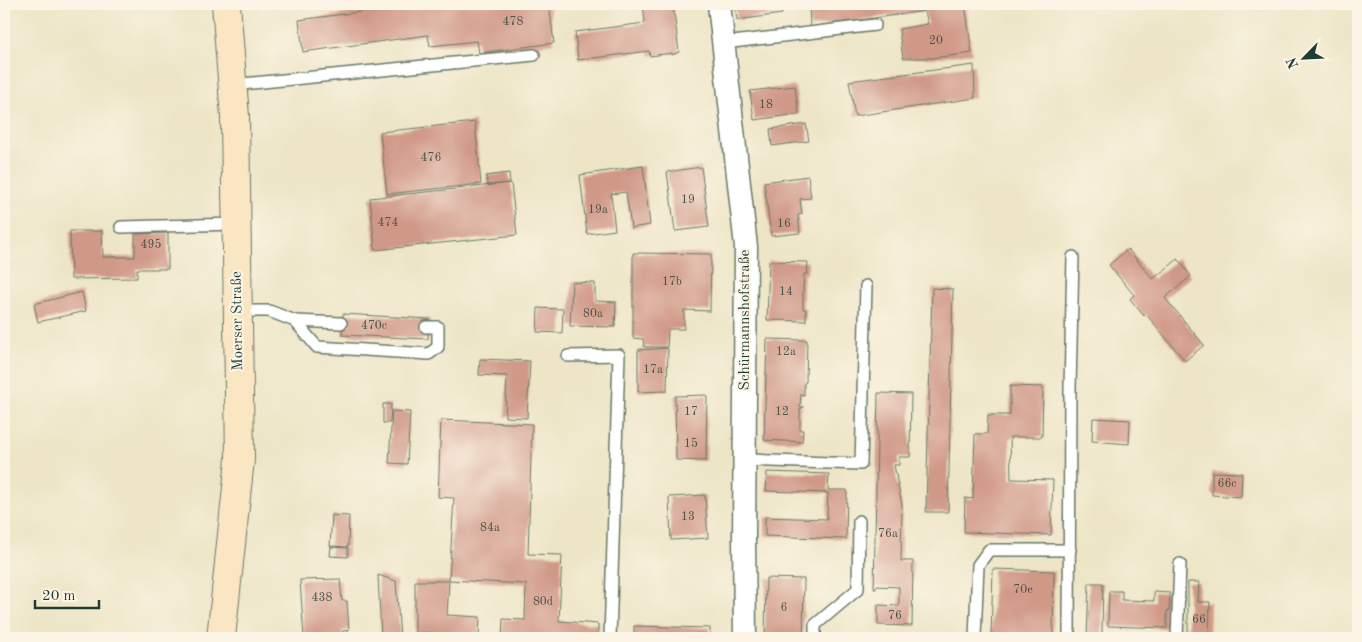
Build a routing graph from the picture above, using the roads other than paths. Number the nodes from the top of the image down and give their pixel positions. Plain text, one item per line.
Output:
1 (226, 4) edge
2 (719, 4) edge
3 (875, 25) dead end
4 (724, 43) junction
5 (534, 55) dead end
6 (232, 85) junction
7 (236, 224) junction
8 (121, 227) dead end
9 (1073, 257) dead end
10 (866, 286) dead end
11 (238, 311) junction
12 (295, 321) junction
13 (341, 323) dead end
14 (426, 326) dead end
15 (568, 356) dead end
16 (744, 460) junction
17 (859, 521) dead end
18 (1070, 550) junction
19 (1180, 564) dead end
20 (221, 638) edge
21 (610, 638) edge
22 (746, 638) edge
23 (815, 638) edge
24 (975, 638) edge
25 (1070, 638) edge
26 (1177, 638) edge

1 - 6 street, Moerser Straße
2 - 4 street, Schürmannshofstraße
3 - 4 lane
4 - 16 street, Schürmannshofstraße
5 - 6 lane
6 - 7 street, Moerser Straße
7 - 8 lane
7 - 11 street, Moerser Straße
9 - 18 lane
10 - 16 lane
11 - 12 lane
11 - 20 street, Moerser Straße
12 - 13 lane
12 - 14 lane
15 - 21 lane
16 - 22 street, Schürmannshofstraße
17 - 23 lane
18 - 24 lane
18 - 25 lane
19 - 26 lane

